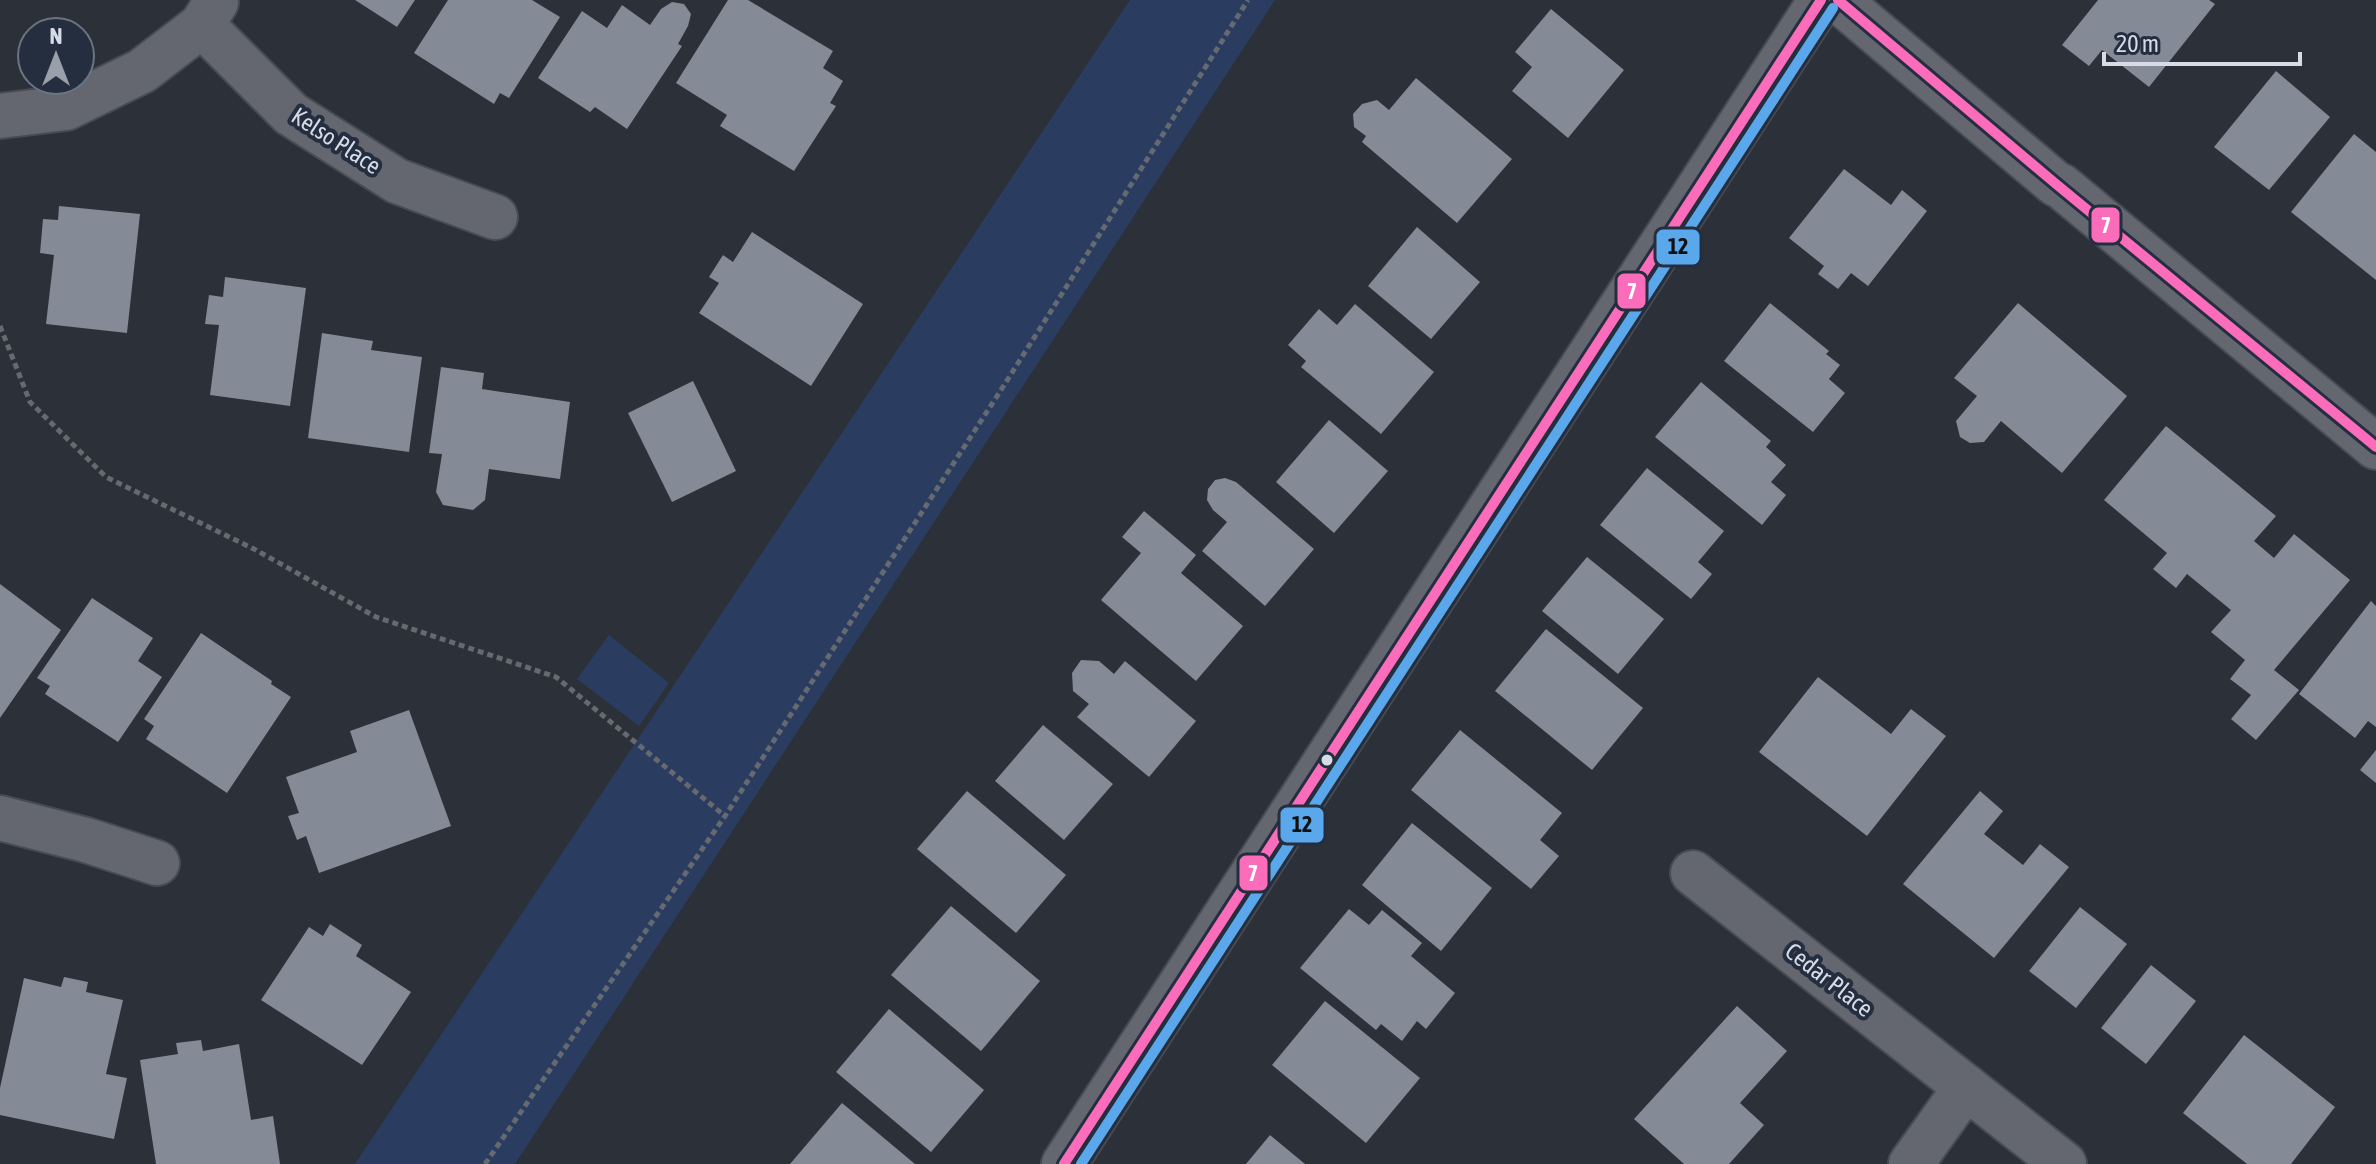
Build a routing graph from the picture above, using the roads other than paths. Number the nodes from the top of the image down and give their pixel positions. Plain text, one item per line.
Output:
1 (1821, 0) edge
2 (1838, 0) edge
3 (209, 13) edge
4 (0, 116) edge
5 (495, 217) dead end
6 (2376, 447) edge
7 (0, 818) edge
8 (157, 863) dead end
9 (1693, 873) dead end
10 (1966, 1087) junction
11 (1064, 1164) edge
12 (1911, 1164) edge
13 (2064, 1164) edge

1 - 11 street
2 - 6 street
3 - 4 street
3 - 5 street, Kelso Place
7 - 8 street
9 - 10 street, Cedar Place
10 - 12 street
10 - 13 street, Cedar Place

